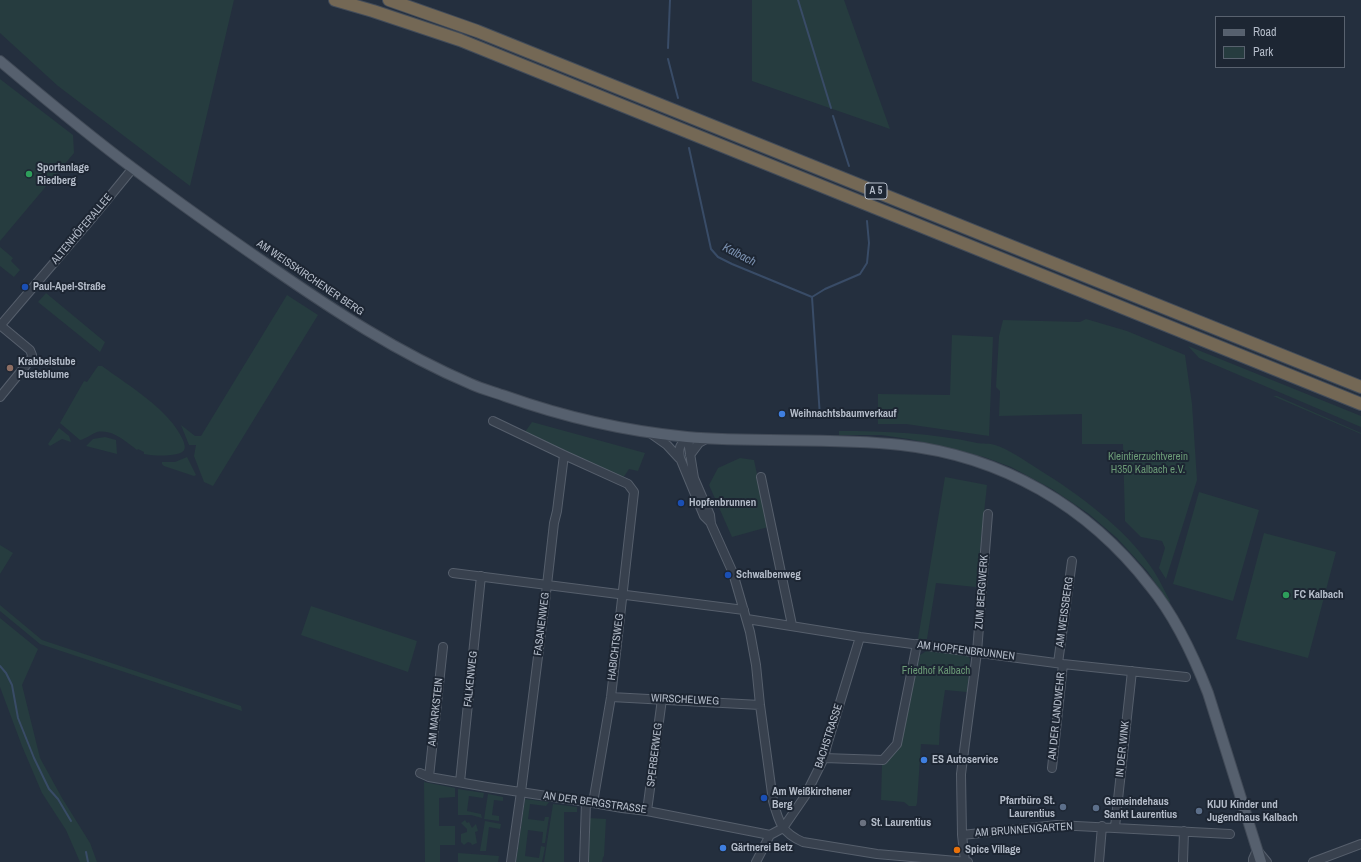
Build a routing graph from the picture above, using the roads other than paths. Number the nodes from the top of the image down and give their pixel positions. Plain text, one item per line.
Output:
1 (335, 0) edge
2 (389, 0) edge
3 (0, 61) edge
4 (133, 168) junction
5 (0, 326) edge
6 (1361, 387) edge
7 (0, 396) edge
8 (1361, 404) edge
9 (493, 421) dead end
10 (649, 432) junction
11 (688, 437) junction
12 (708, 438) junction
13 (564, 455) junction
14 (690, 455) junction
15 (680, 458) junction
16 (761, 477) dead end
17 (988, 514) dead end
18 (712, 524) junction
19 (1072, 561) dead end
20 (453, 573) dead end
21 (481, 576) junction
22 (547, 585) junction
23 (623, 594) junction
24 (744, 610) junction
25 (747, 619) junction
26 (792, 625) junction
27 (860, 637) junction
28 (917, 644) junction
29 (443, 647) dead end
30 (977, 652) junction
31 (1061, 663) junction
32 (1132, 671) junction
33 (1186, 677) dead end
34 (611, 697) junction
35 (662, 699) junction
36 (760, 705) junction
37 (824, 758) junction
38 (1052, 768) dead end
39 (420, 774) dead end
40 (429, 777) junction
41 (460, 782) junction
42 (521, 792) junction
43 (589, 802) junction
44 (647, 811) junction
45 (1102, 826) junction
46 (1115, 827) junction
47 (783, 828) junction
48 (1184, 831) junction
49 (1230, 834) dead end
50 (770, 835) junction
51 (962, 835) junction
52 (1361, 844) edge
53 (1257, 850) junction
54 (1333, 855) junction
55 (920, 860) edge
56 (511, 862) edge
57 (584, 862) edge
58 (756, 862) edge
59 (966, 862) edge
60 (1099, 862) edge
61 (1183, 862) edge
62 (1253, 862) edge
63 (1261, 862) edge
64 (1267, 862) edge
65 (1313, 862) edge
66 (1322, 862) edge

1 - 8 highway, A 5
2 - 6 highway, A 5
3 - 4 main road, AM WEISSKIRCHENER BERG
4 - 5 street, ALTENHÖFERALLEE
4 - 10 main road, AM WEISSKIRCHENER BERG
5 - 7 street
9 - 13 street
10 - 11 main road, AM WEISSKIRCHENER BERG
10 - 15 street, AM WEISSKIRCHENER BERG
11 - 12 main road
11 - 14 street, AM WEISSKIRCHENER BERG
11 - 15 street
12 - 14 street
12 - 53 main road
13 - 22 street, FASANENWEG
13 - 23 street, HABICHTSWEG
14 - 18 street, AM WEISSKIRCHENER BERG
15 - 18 street, AM WEISSKIRCHENER BERG
16 - 26 street
17 - 30 street, ZUM BERGWERK
18 - 24 street, AM WEISSKIRCHENER BERG
19 - 31 street, AM WEISSBERG
20 - 21 street
21 - 22 street
21 - 41 street, FALKENWEG
22 - 23 street
22 - 42 street, FASANENWEG
23 - 24 street
23 - 34 street, HABICHTSWEG
24 - 25 street, AM WEISSKIRCHENER BERG
25 - 26 street, AM HOPFENBRUNNEN
25 - 36 street, AM WEISSKIRCHENER BERG
26 - 27 street, AM HOPFENBRUNNEN
27 - 28 street, AM HOPFENBRUNNEN
27 - 37 street, BACHSTRASSE
28 - 30 street, AM HOPFENBRUNNEN
28 - 37 street
29 - 40 street, AM MARKSTEIN
30 - 31 street, AM HOPFENBRUNNEN
30 - 51 street, ZUM BERGWERK
31 - 32 street, AM HOPFENBRUNNEN
31 - 38 street, AN DER LANDWEHR
32 - 33 street, AM HOPFENBRUNNEN
32 - 46 street, IN DER WINK
34 - 35 street, WIRSCHELWEG
34 - 43 street, HABICHTSWEG
35 - 36 street, WIRSCHELWEG
35 - 44 street, SPERBERWEG
36 - 47 street, AM WEISSKIRCHENER BERG
37 - 47 street, BACHSTRASSE
39 - 40 street, AN DER BERGSTRASSE
40 - 41 street, AN DER BERGSTRASSE
41 - 42 street, AN DER BERGSTRASSE
42 - 43 street, AN DER BERGSTRASSE
42 - 56 street, FASANENWEG
43 - 44 street, AN DER BERGSTRASSE
43 - 57 street, HABICHTSWEG
44 - 50 street, AN DER BERGSTRASSE
45 - 46 street, AM BRUNNENGARTEN
45 - 51 street, AM BRUNNENGARTEN
45 - 60 street
46 - 48 street, AM BRUNNENGARTEN
47 - 50 street
47 - 55 street
48 - 49 street, AM BRUNNENGARTEN
48 - 61 street
50 - 58 street
51 - 59 street, ZUM BERGWERK
52 - 54 street
53 - 62 street
53 - 63 main road
53 - 64 street
54 - 65 street
54 - 66 street
55 - 59 street

